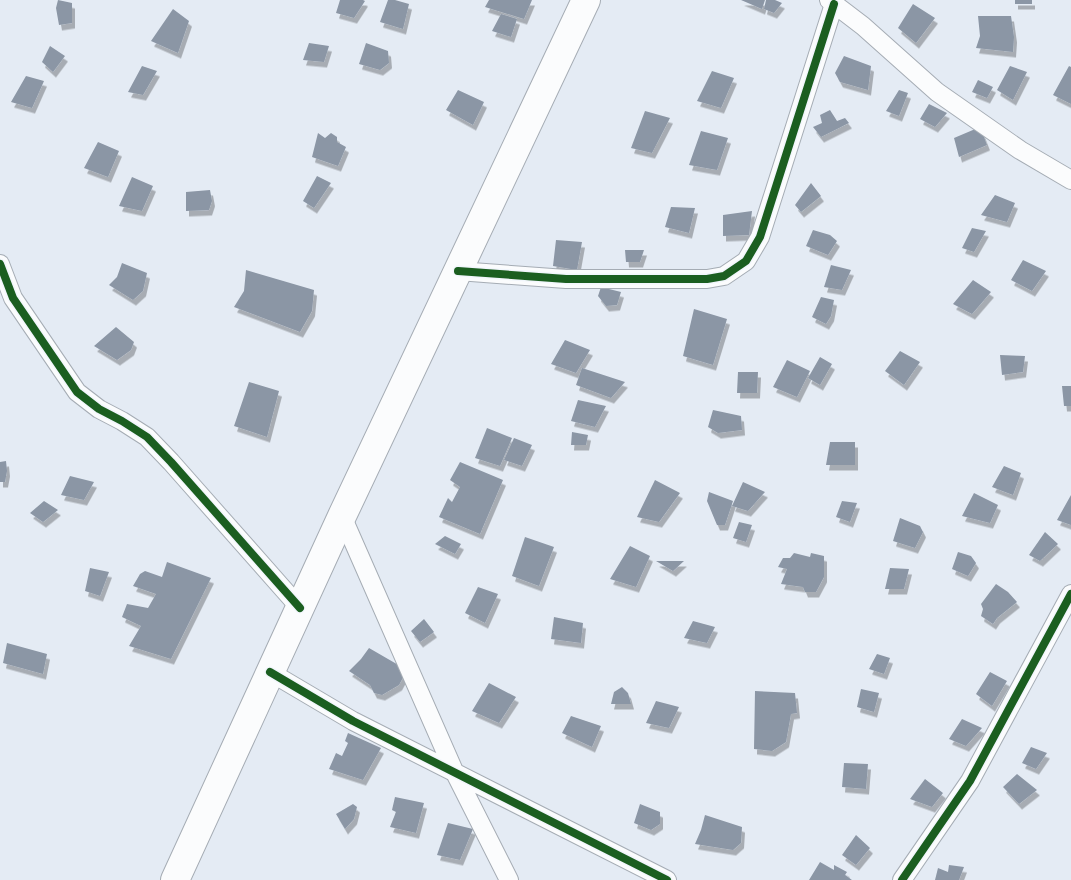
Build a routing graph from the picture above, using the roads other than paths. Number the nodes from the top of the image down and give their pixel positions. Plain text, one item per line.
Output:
1 (586, 0) edge
2 (832, 2) edge
3 (1071, 180) edge
4 (0, 264) edge
5 (458, 271) junction
6 (7, 299) edge
7 (342, 516) junction
8 (1071, 594) edge
9 (300, 608) junction
10 (270, 672) junction
11 (454, 771) junction
12 (175, 880) edge
13 (509, 880) edge
14 (667, 880) edge
15 (902, 880) edge

1 - 5 main road
2 - 3 street
2 - 5 street
4 - 6 street
5 - 7 main road
6 - 9 street
7 - 9 main road
7 - 11 street
8 - 15 street
9 - 10 main road
10 - 11 street
10 - 12 main road
11 - 13 street
11 - 14 street

